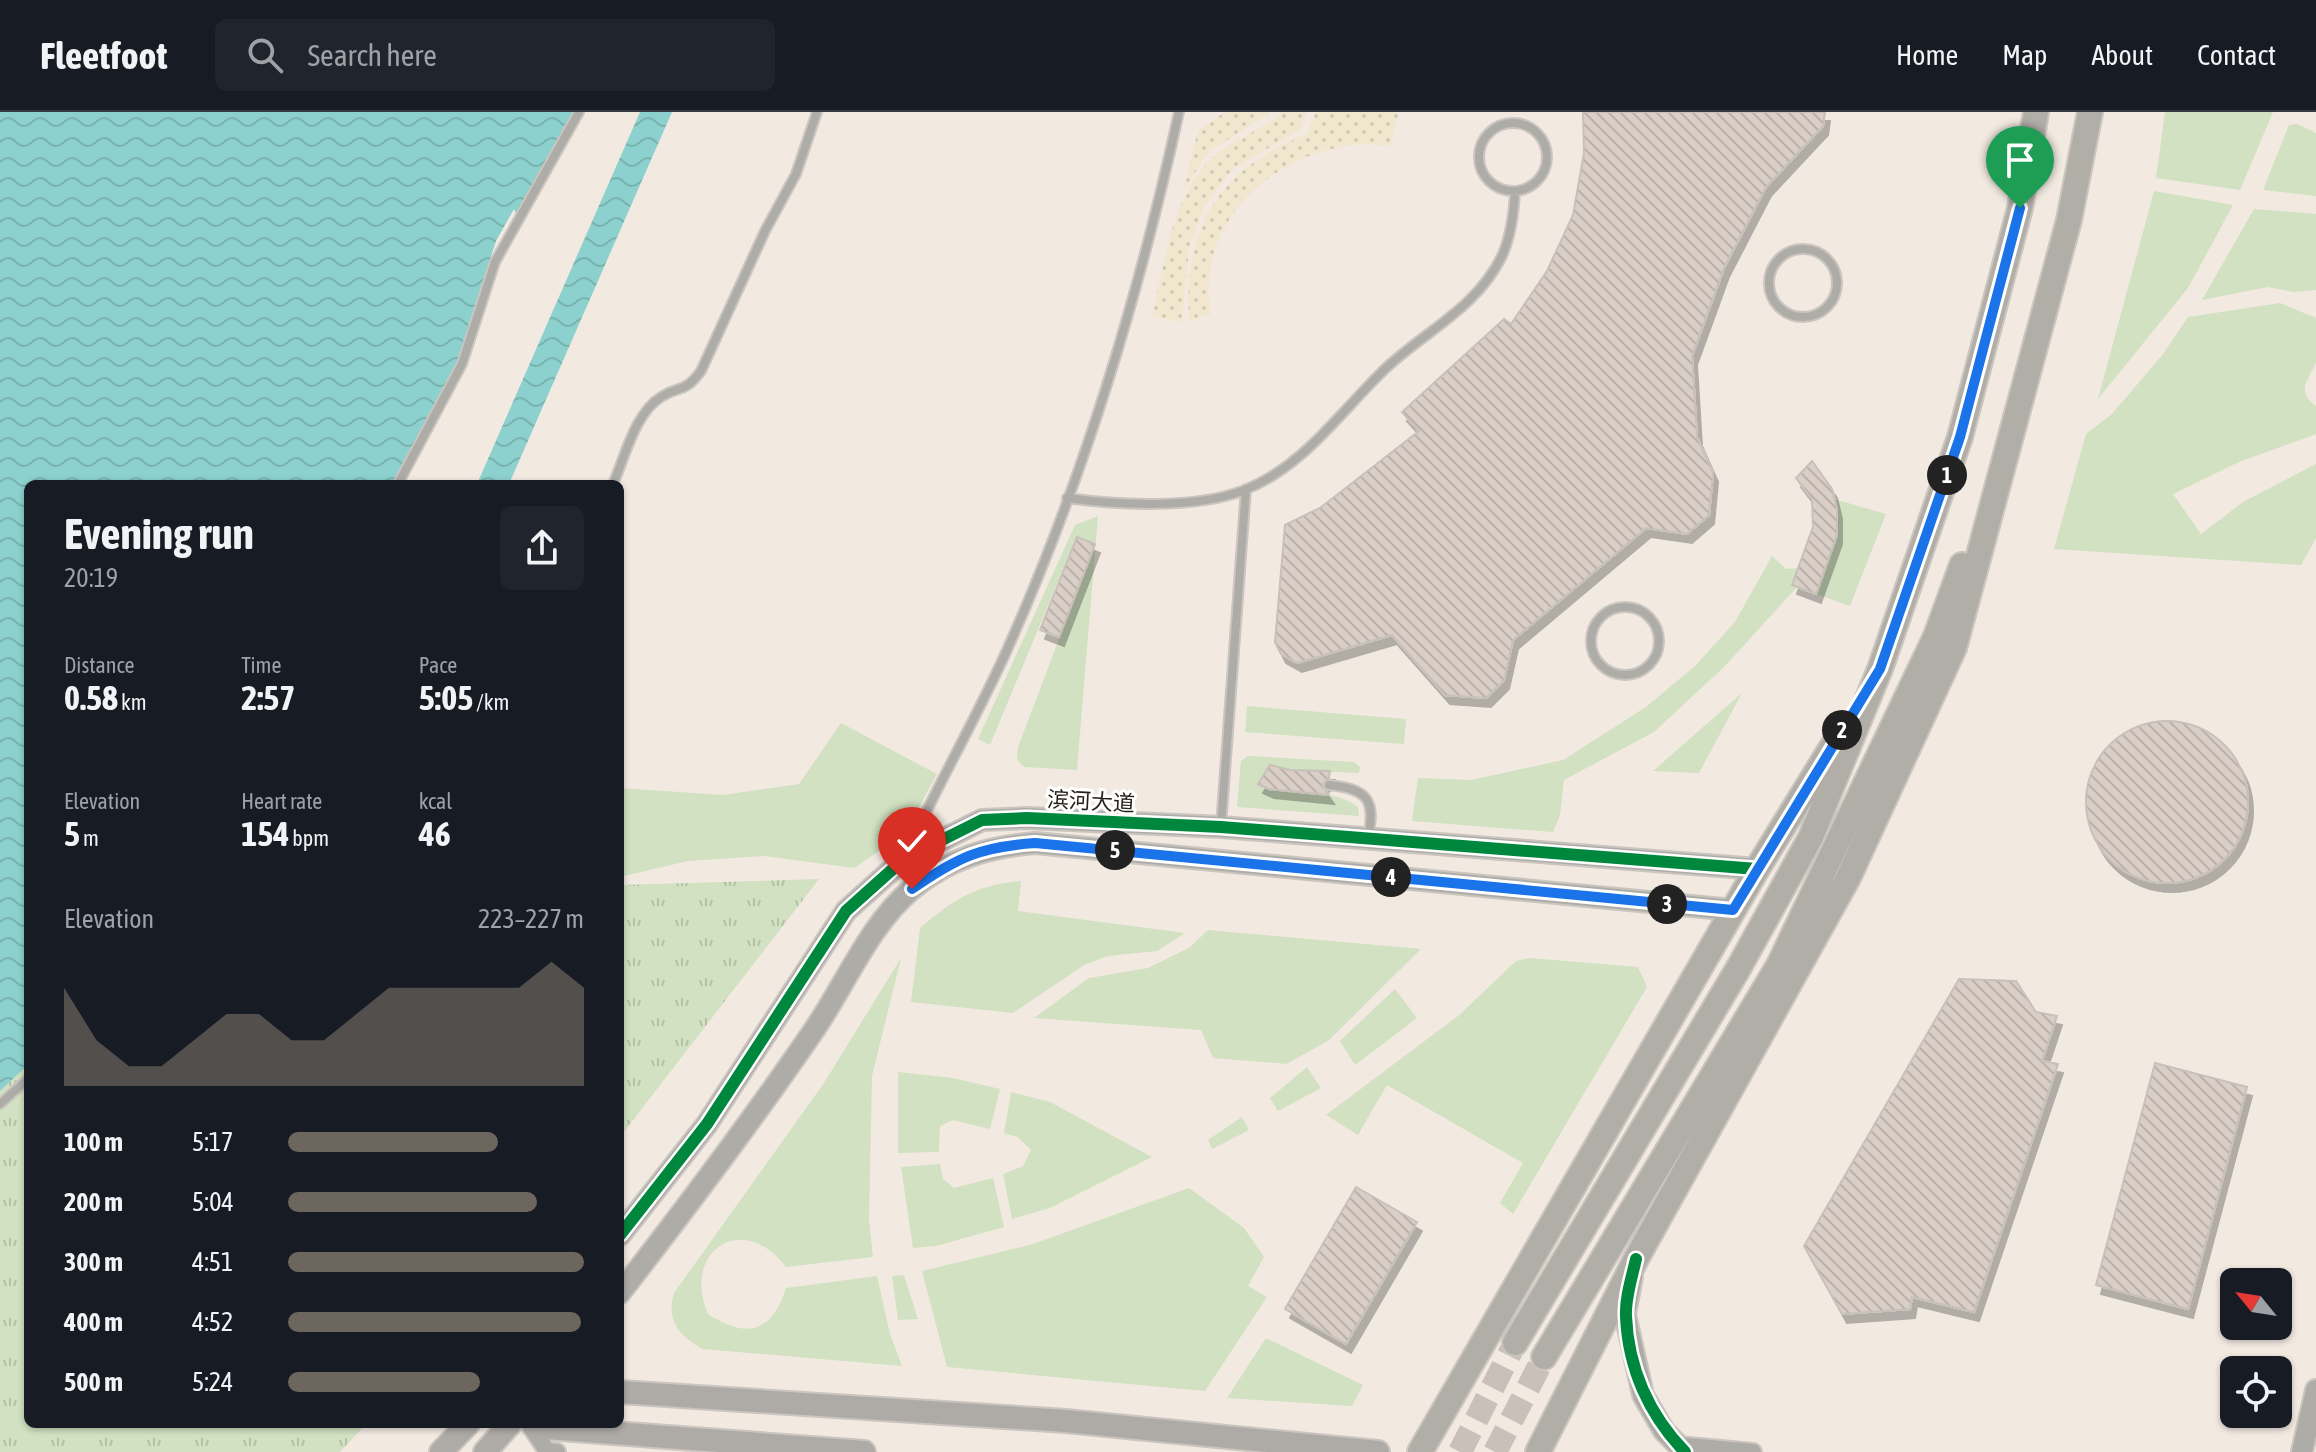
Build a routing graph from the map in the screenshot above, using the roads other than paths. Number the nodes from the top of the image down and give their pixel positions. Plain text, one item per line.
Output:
1 (579, 112) edge
2 (817, 112) edge
3 (1179, 112) edge
4 (2036, 112) edge
5 (2090, 112) edge
6 (1515, 191) junction
7 (1795, 250) joint
8 (2011, 435) junction
9 (400, 480) edge
10 (615, 480) edge
11 (1246, 489) junction
12 (1067, 498) junction
13 (1616, 608) joint
14 (1880, 669) junction
15 (1329, 785) dead end
16 (1221, 827) junction
17 (1368, 840) junction
18 (904, 859) junction
19 (1757, 869) junction
20 (1733, 910) junction
21 (24, 1083) edge
22 (0, 1104) edge
23 (624, 1230) edge
24 (1636, 1259) junction
25 (624, 1288) edge
26 (1515, 1343) tunnel mouth
27 (1544, 1357) tunnel mouth
28 (2316, 1390) edge
29 (624, 1392) edge
30 (464, 1428) edge
31 (506, 1428) edge
32 (532, 1428) edge
33 (548, 1428) edge
34 (1681, 1448) edge
35 (441, 1452) edge
36 (485, 1452) edge
37 (557, 1452) edge
38 (864, 1452) edge
39 (1378, 1452) edge
40 (1420, 1452) edge
41 (1538, 1452) edge
42 (1753, 1452) edge
43 (2302, 1452) edge

1 - 9 lane
2 - 10 lane
3 - 12 lane
4 - 14 main road
5 - 8 main road
6 - 6 lane
6 - 11 lane
7 - 7 lane
8 - 24 main road
8 - 27 main road
11 - 12 lane
11 - 16 lane
12 - 18 lane
13 - 13 lane
14 - 19 main road
14 - 26 main road
15 - 17 lane
16 - 17 street, 滨河大道
16 - 18 street, 滨河大道
17 - 19 street, 滨河大道
18 - 23 street, 滨河大道
19 - 20 main road
20 - 25 street, 滨河大道
20 - 40 main road
21 - 22 lane
24 - 34 street
24 - 41 main road
28 - 43 street
29 - 39 main road
30 - 35 main road
31 - 36 main road
32 - 37 street
33 - 38 main road
34 - 42 street

